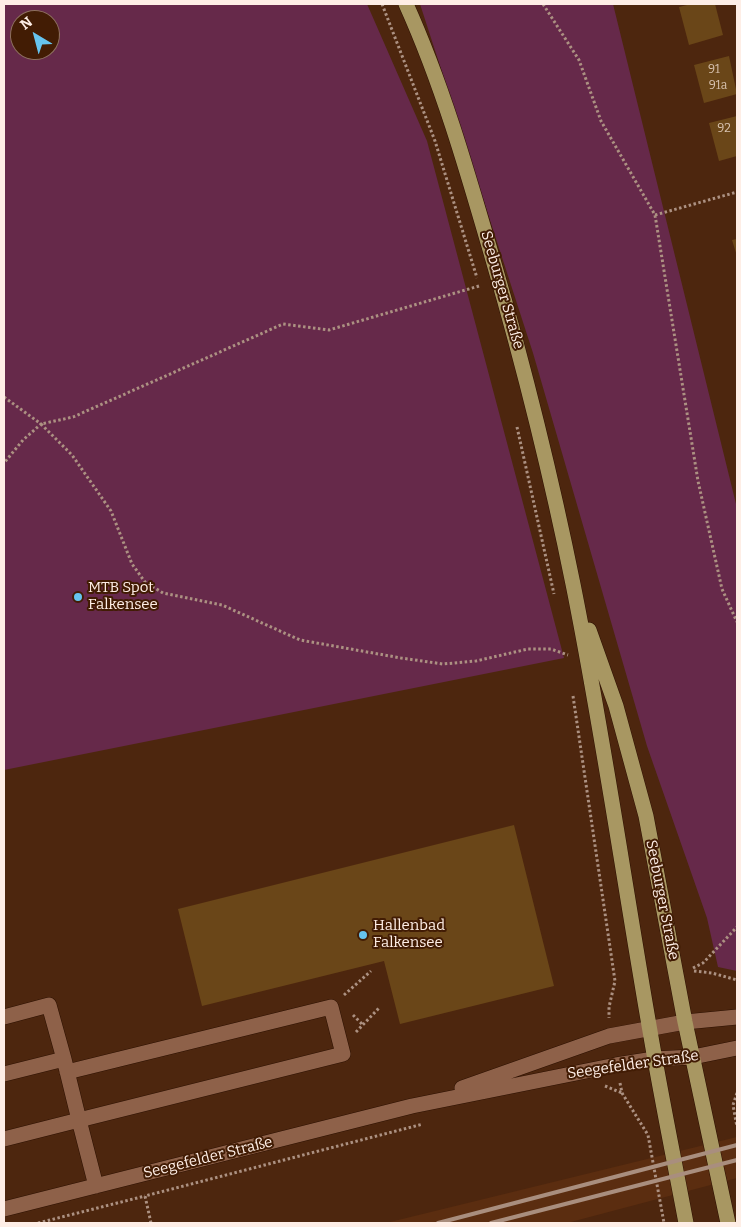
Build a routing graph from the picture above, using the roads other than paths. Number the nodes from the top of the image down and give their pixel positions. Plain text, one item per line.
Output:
1 (406, 4) edge
2 (573, 584) junction
3 (4, 1017) edge
4 (737, 1017) edge
5 (685, 1022) junction
6 (649, 1028) junction
7 (737, 1048) edge
8 (693, 1057) junction
9 (654, 1059) junction
10 (65, 1066) junction
11 (4, 1074) edge
12 (412, 1106) junction
13 (79, 1120) junction
14 (4, 1139) edge
15 (96, 1186) junction
16 (4, 1209) edge
17 (686, 1223) edge
18 (728, 1223) edge

1 - 2 main road, Seeburger Straße
2 - 5 main road, Seeburger Straße
2 - 6 main road, Seeburger Straße
3 - 10 street
4 - 5 street, Seegefelder Straße
5 - 6 street, Seegefelder Straße
5 - 8 main road, Seeburger Straße
6 - 9 main road, Seeburger Straße
6 - 12 street, Seegefelder Straße
7 - 8 street, Seegefelder Straße
8 - 9 street, Seegefelder Straße
8 - 18 main road, Seeburger Straße
9 - 12 street, Seegefelder Straße
9 - 17 main road, Seeburger Straße
10 - 11 street
10 - 13 street
10 - 13 street
12 - 15 street, Seegefelder Straße
13 - 14 street
13 - 15 street
15 - 16 street, Seegefelder Straße

